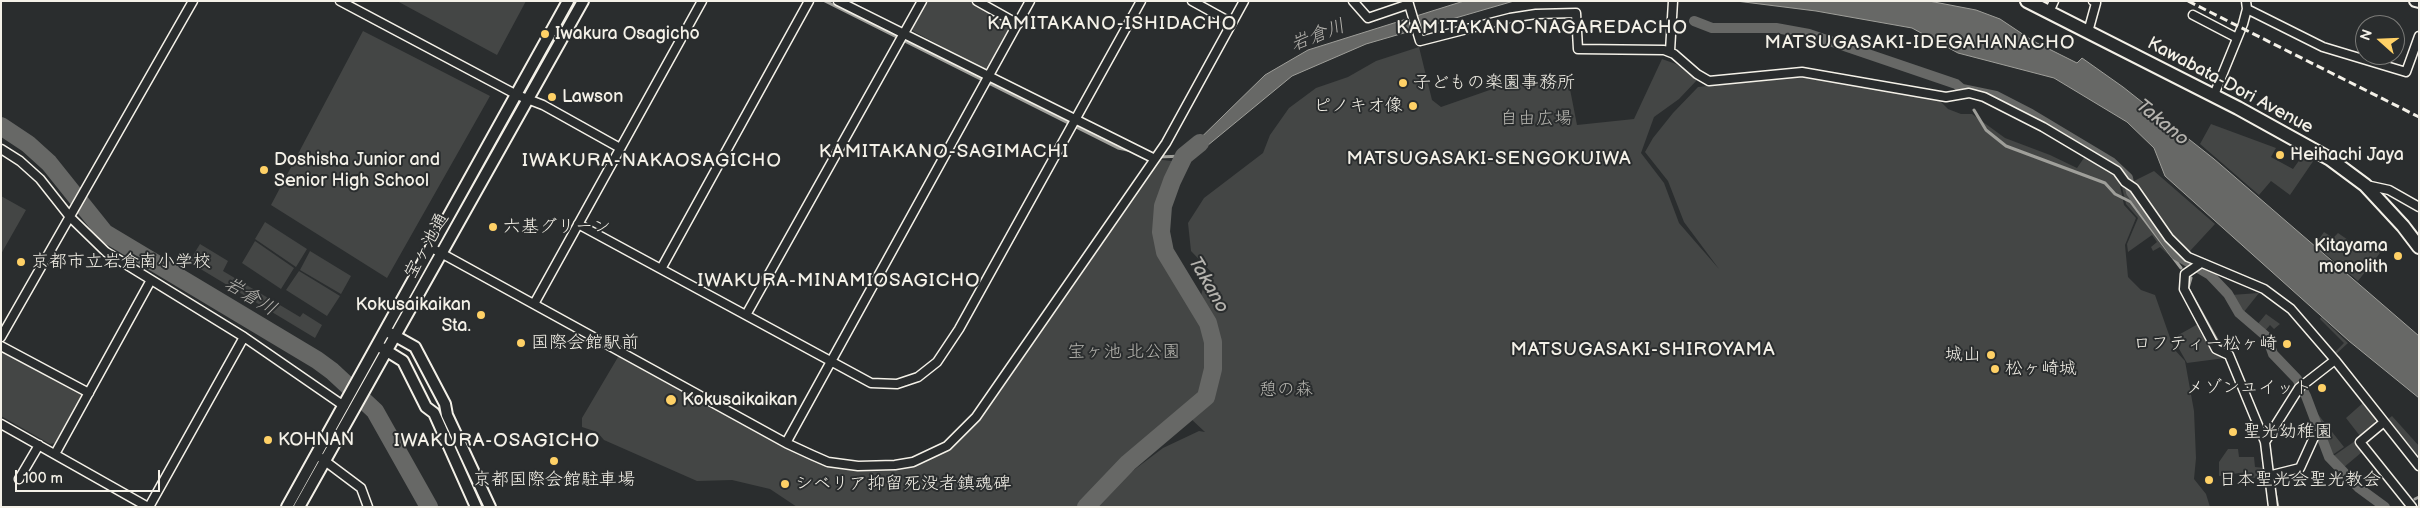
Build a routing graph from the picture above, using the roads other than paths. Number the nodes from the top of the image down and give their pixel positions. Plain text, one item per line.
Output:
1 (193, 1) edge
2 (340, 1) edge
3 (568, 1) edge
4 (583, 1) edge
5 (702, 1) edge
6 (809, 1) edge
7 (838, 1) edge
8 (922, 1) edge
9 (977, 1) edge
10 (1030, 1) edge
11 (1141, 1) edge
12 (1192, 1) edge
13 (1244, 1) edge
14 (1353, 1) edge
15 (2028, 1) edge
16 (2093, 1) edge
17 (2415, 1) edge
18 (1409, 2) edge
19 (1673, 2) edge
20 (2419, 2) edge
21 (2247, 5) edge
22 (2052, 7) edge
23 (2193, 16) dead end
24 (1232, 23) junction
25 (1018, 24) junction
26 (2088, 32) junction
27 (904, 34) junction
28 (2419, 36) edge
29 (2237, 38) junction
30 (1670, 51) junction
31 (989, 76) junction
32 (517, 95) junction
33 (2214, 96) junction
34 (528, 98) junction
35 (1075, 119) junction
36 (620, 148) junction
37 (1, 149) edge
38 (1155, 159) junction
39 (2365, 185) junction
40 (2419, 207) edge
41 (70, 217) junction
42 (578, 224) junction
43 (430, 247) junction
44 (2419, 247) edge
45 (441, 253) junction
46 (2197, 267) junction
47 (660, 269) junction
48 (151, 280) junction
49 (534, 304) junction
50 (746, 315) junction
51 (385, 330) junction
52 (395, 336) junction
53 (1, 337) edge
54 (244, 337) junction
55 (377, 345) junction
56 (1, 346) edge
57 (386, 351) junction
58 (2335, 360) junction
59 (831, 362) junction
60 (362, 384) junction
61 (88, 394) junction
62 (348, 406) junction
63 (2384, 422) junction
64 (1, 424) edge
65 (2315, 435) dead end
66 (2265, 442) junction
67 (786, 443) junction
68 (39, 445) junction
69 (55, 454) junction
70 (321, 458) junction
71 (2419, 466) edge
72 (2268, 476) junction
73 (19, 480) dead end
74 (2419, 504) edge
75 (149, 507) edge
76 (287, 507) edge
77 (300, 507) edge
78 (368, 507) edge
79 (476, 507) edge
80 (490, 507) edge
81 (2273, 507) edge
82 (2413, 507) edge

1 - 41 street
2 - 32 street
3 - 32 street, 宝ヶ池通
4 - 34 street, 宝ヶ池通
5 - 36 street
6 - 47 street
7 - 27 street
8 - 27 street
9 - 25 street
10 - 25 street
11 - 35 street
12 - 24 street
13 - 24 street
14 - 18 street
15 - 22 highway, Kawabata-Dori Avenue
16 - 26 street
17 - 20 street
18 - 30 street
19 - 30 street
21 - 28 street
21 - 29 street
22 - 26 highway, Kawabata-Dori Avenue
23 - 29 street
24 - 38 street
25 - 31 street
26 - 33 highway, Kawabata-Dori Avenue
27 - 31 street
27 - 50 street
29 - 33 street
30 - 46 street
31 - 35 street
31 - 59 street
32 - 34 street
32 - 43 street, 宝ヶ池通
33 - 39 highway, Kawabata-Dori Avenue
34 - 36 street
34 - 45 street, 宝ヶ池通
35 - 38 street
35 - 59 street
36 - 42 street
37 - 41 street
38 - 67 street
39 - 40 street
39 - 44 highway, Kawabata-Dori Avenue
41 - 48 street
41 - 53 street
42 - 47 street
42 - 49 street
43 - 45 street
43 - 51 street, 宝ヶ池通
45 - 49 street
45 - 52 street, 宝ヶ池通
46 - 58 street
46 - 66 street
47 - 50 street
48 - 54 street
48 - 61 street
49 - 67 street
50 - 59 street
51 - 52 street
51 - 55 street, 宝ヶ池通
52 - 57 street, 宝ヶ池通
52 - 80 street
54 - 62 street
54 - 75 street
55 - 57 street
55 - 60 street, 宝ヶ池通
56 - 61 street
57 - 60 street, 宝ヶ池通
57 - 79 street
58 - 63 street
58 - 66 street
59 - 67 street
60 - 62 street, 宝ヶ池通
61 - 69 street
62 - 70 street, 宝ヶ池通
63 - 71 street
63 - 82 street
64 - 68 street
65 - 72 street
66 - 72 street
68 - 69 street
68 - 73 street
69 - 75 street
70 - 76 street, 宝ヶ池通
70 - 77 street, 宝ヶ池通
70 - 78 street
72 - 81 street
74 - 82 street

